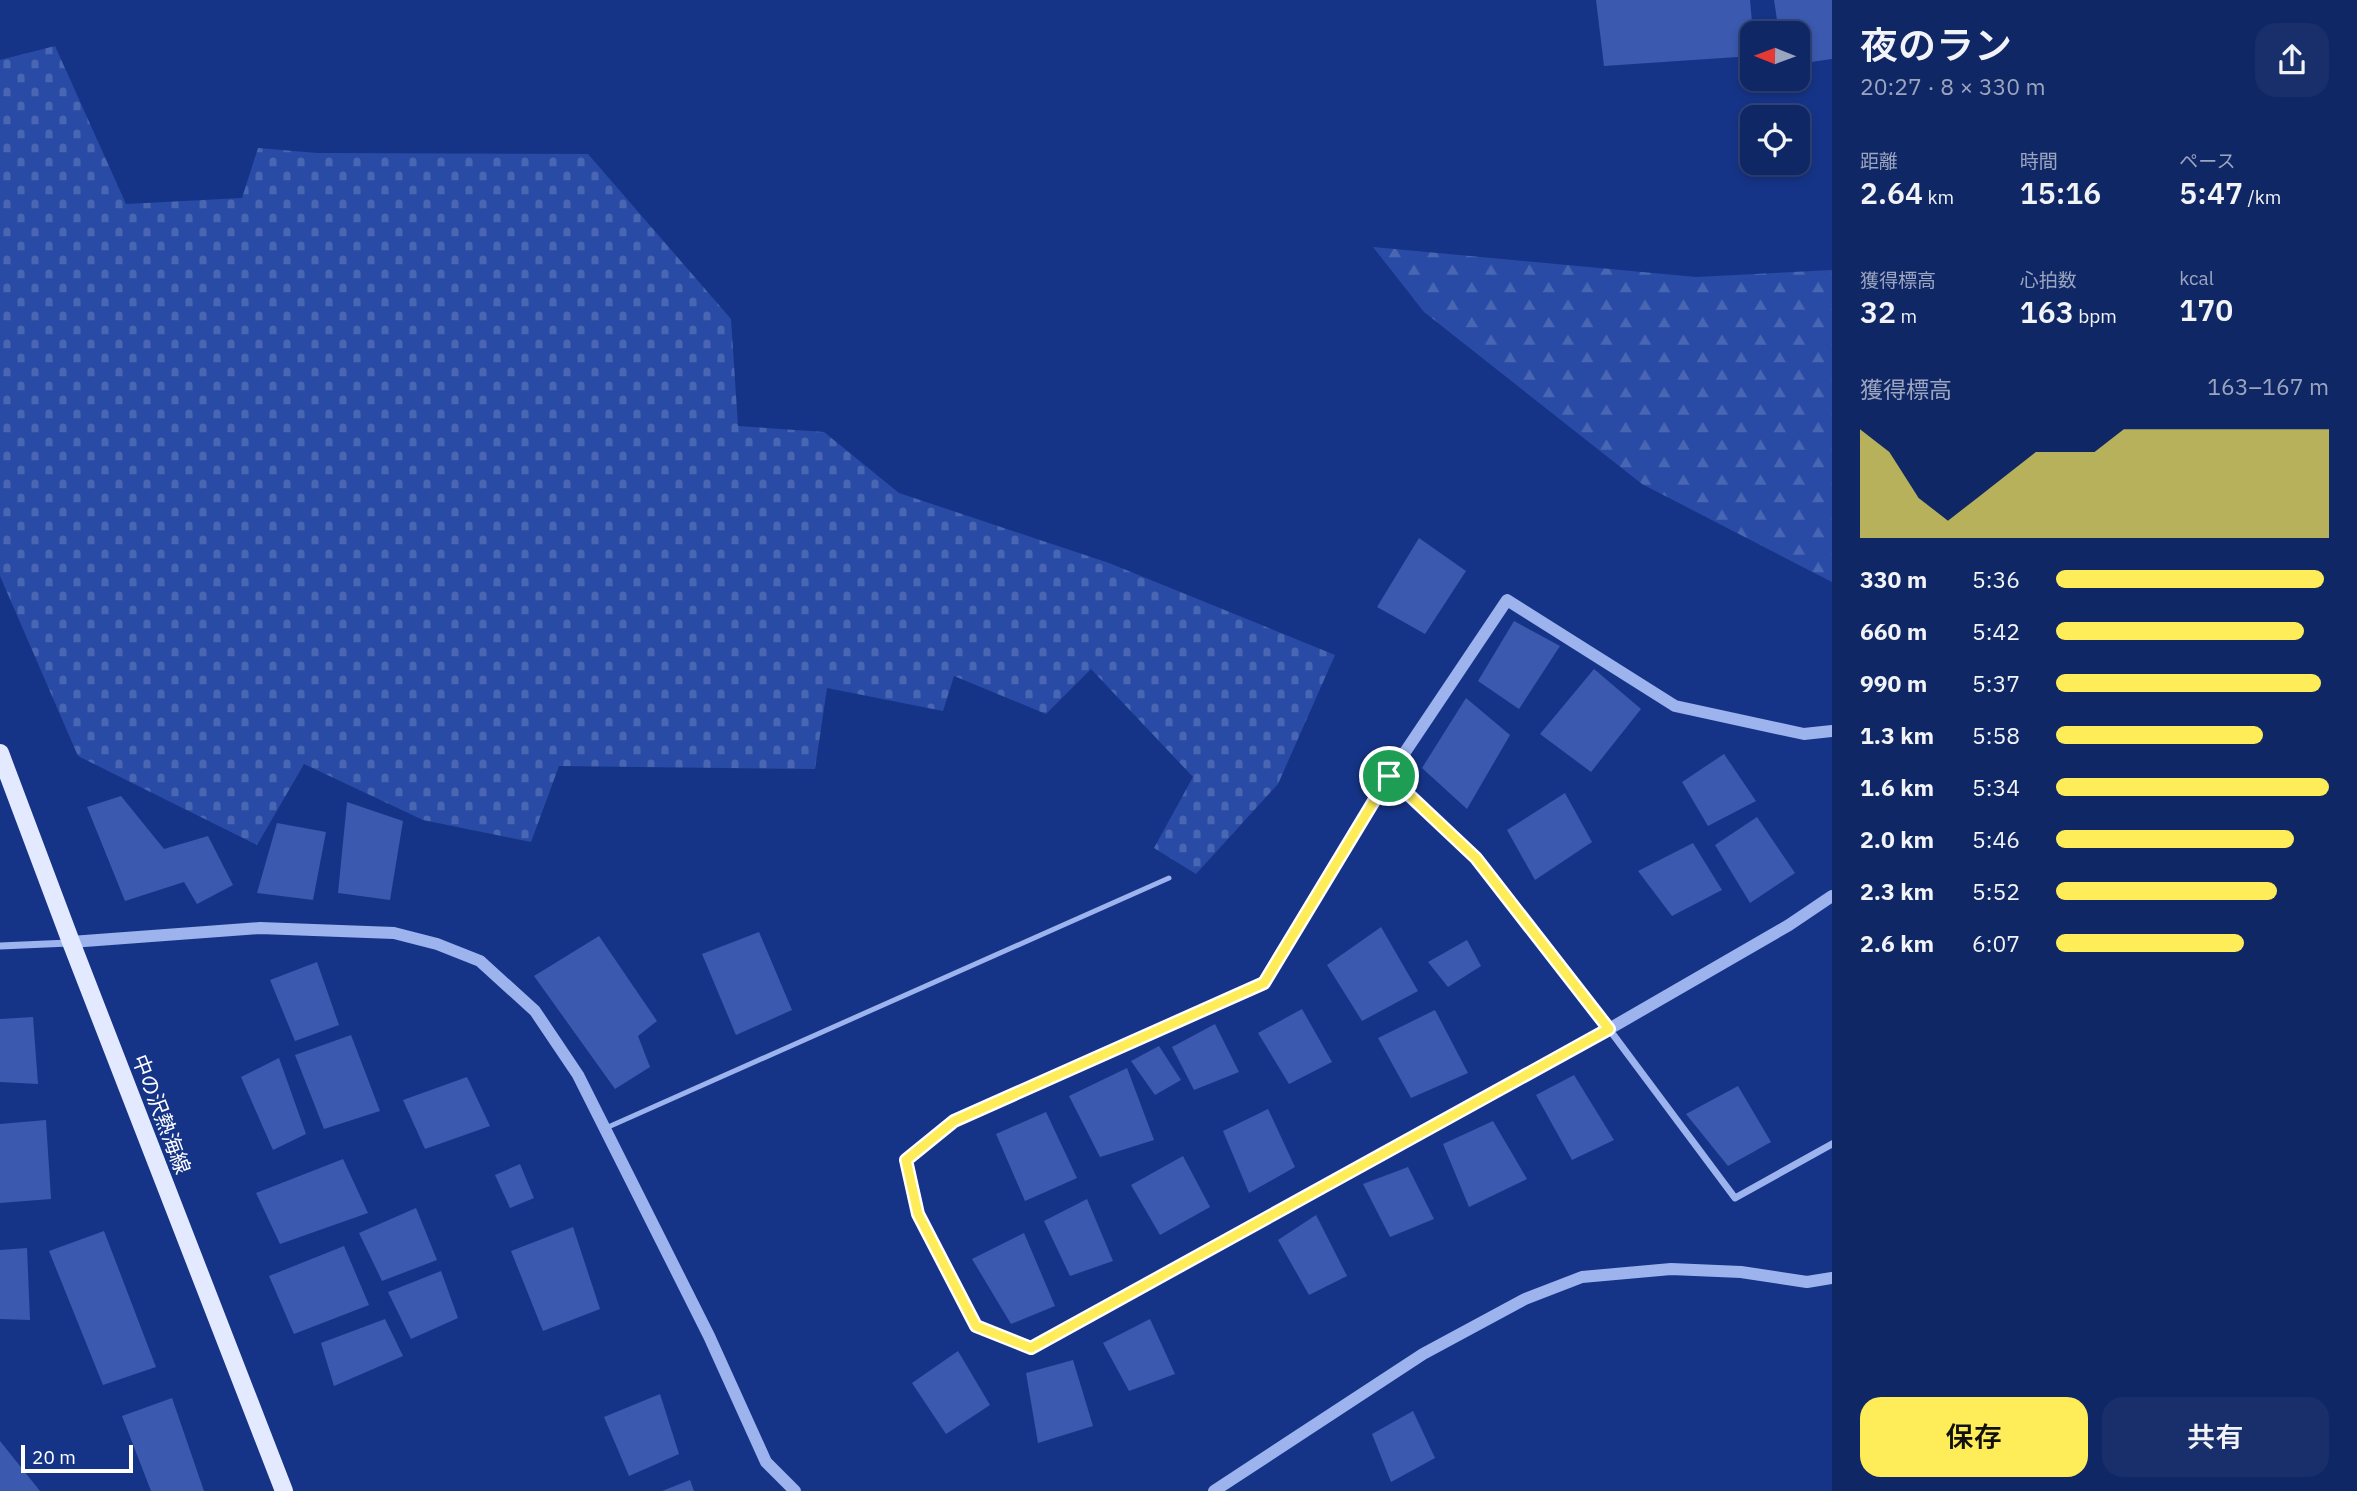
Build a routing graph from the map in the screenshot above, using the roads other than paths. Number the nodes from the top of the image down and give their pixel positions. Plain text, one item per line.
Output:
1 (1832, 731) edge
2 (0, 753) edge
3 (1389, 776) junction
4 (1169, 878) dead end
5 (1832, 896) edge
6 (71, 942) junction
7 (0, 946) edge
8 (1609, 1029) junction
9 (604, 1129) junction
10 (1832, 1144) edge
11 (1832, 1278) edge
12 (284, 1491) edge
13 (795, 1491) edge
14 (1214, 1491) edge

1 - 3 street
2 - 6 main road, 中の沢熱海線
3 - 8 street
3 - 8 street
4 - 9 lane
5 - 8 street
6 - 7 street
6 - 9 street
6 - 12 main road, 中の沢熱海線
8 - 10 street
9 - 13 street
11 - 14 street

